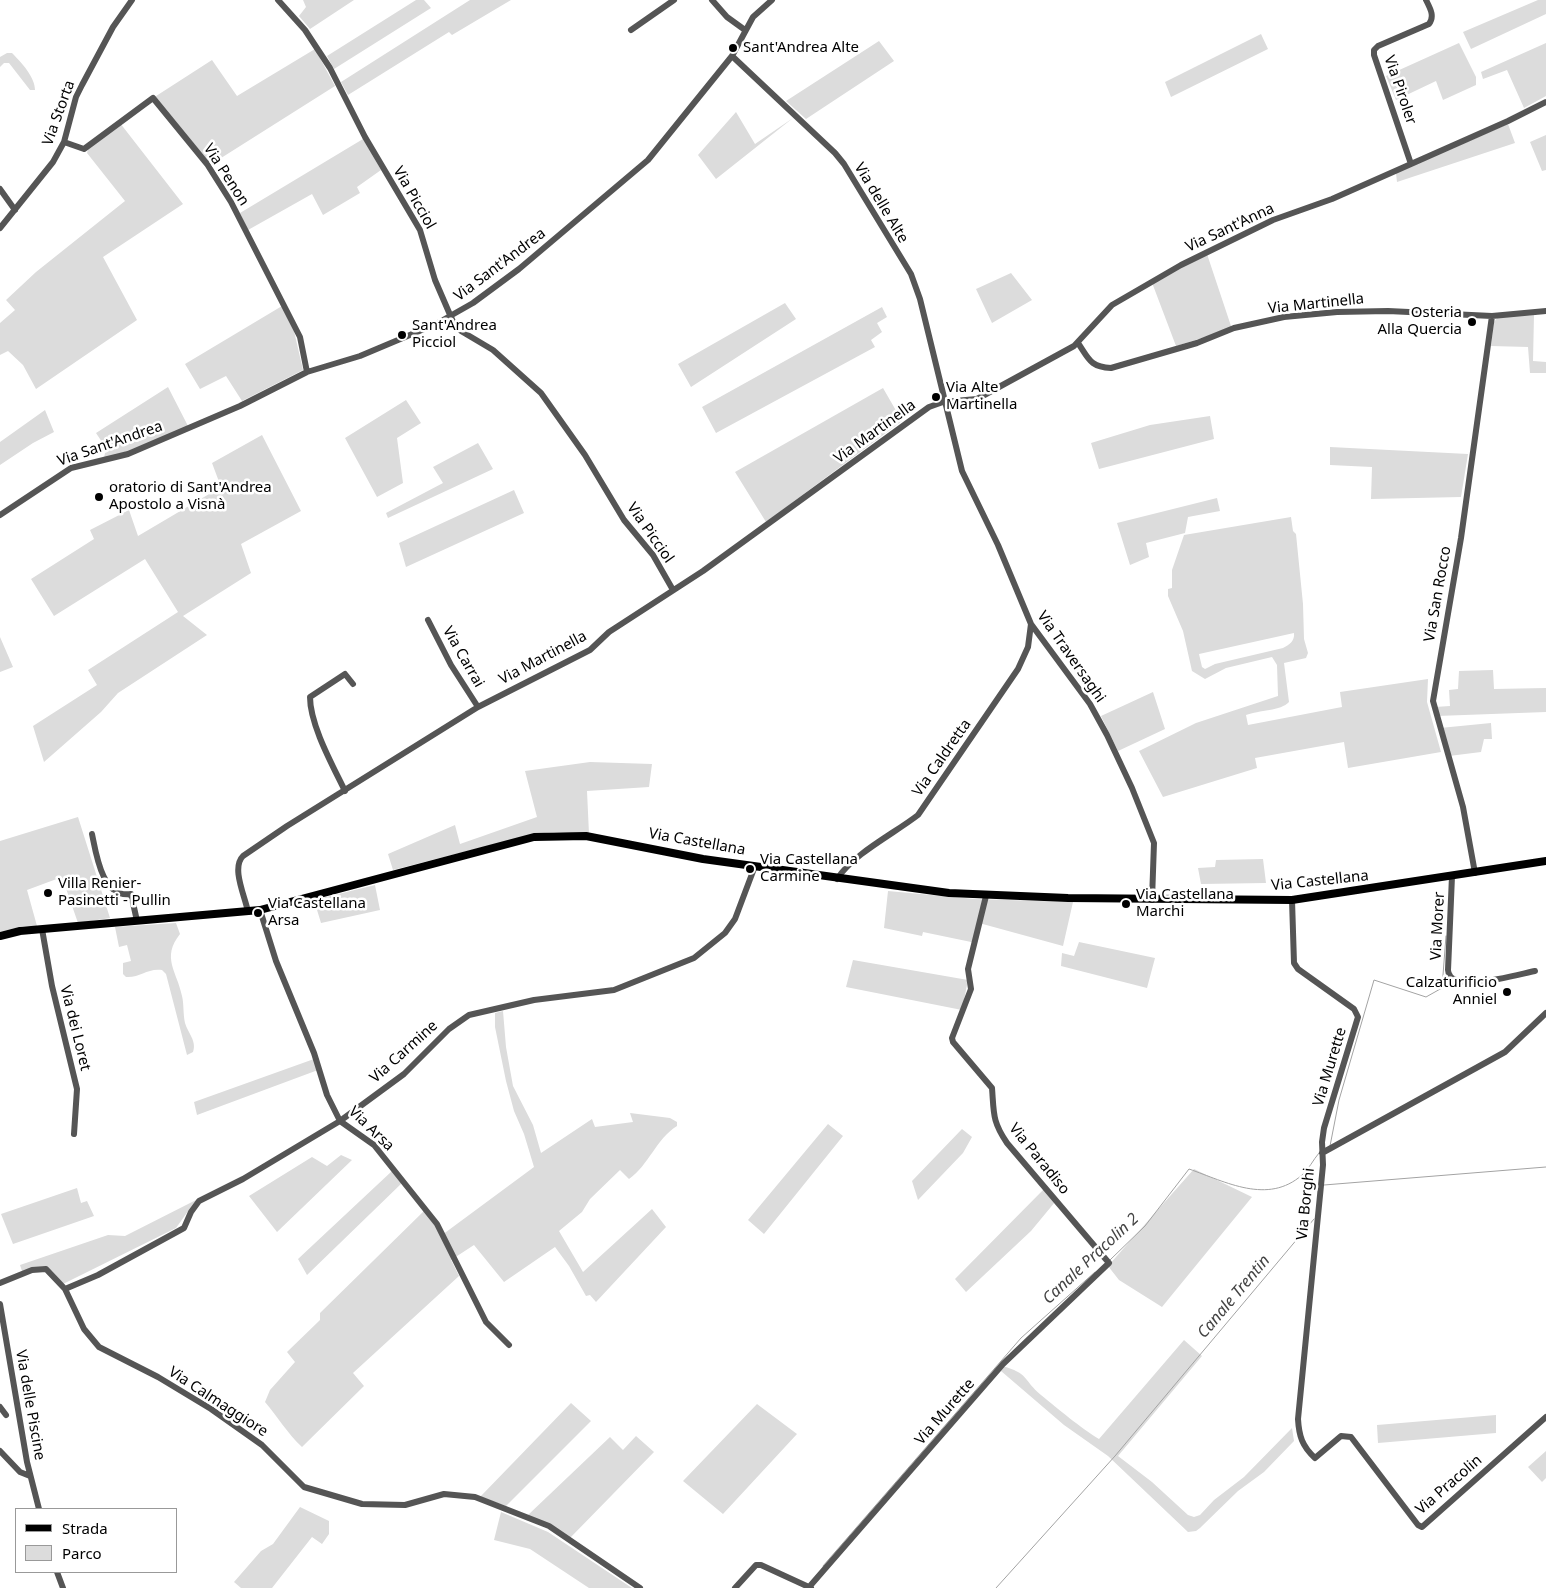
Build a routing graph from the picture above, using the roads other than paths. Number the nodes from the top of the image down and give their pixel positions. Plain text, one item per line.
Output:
1 (132, 0) edge
2 (278, 0) edge
3 (674, 0) edge
4 (712, 0) edge
5 (772, 0) edge
6 (1426, 0) edge
7 (631, 30) dead end
8 (745, 30) junction
9 (732, 56) junction
10 (1546, 102) edge
11 (64, 142) junction
12 (1411, 164) junction
13 (0, 189) edge
14 (15, 210) junction
15 (0, 228) edge
16 (1546, 311) edge
17 (1492, 316) junction
18 (450, 317) junction
19 (1078, 343) junction
20 (307, 372) junction
21 (943, 402) junction
22 (0, 515) edge
23 (673, 590) junction
24 (428, 620) dead end
25 (1031, 624) junction
26 (353, 684) dead end
27 (478, 707) junction
28 (345, 791) junction
29 (92, 834) dead end
30 (1546, 861) edge
31 (755, 866) junction
32 (1474, 873) junction
33 (1452, 876) junction
34 (837, 879) junction
35 (986, 896) junction
36 (1152, 900) junction
37 (1292, 900) junction
38 (260, 910) junction
39 (248, 912) junction
40 (137, 921) junction
41 (42, 929) junction
42 (0, 936) edge
43 (1535, 970) dead end
44 (1546, 1013) edge
45 (340, 1121) junction
46 (74, 1134) dead end
47 (1322, 1153) junction
48 (1109, 1263) joint
49 (0, 1283) edge
50 (65, 1289) junction
51 (0, 1304) edge
52 (509, 1345) dead end
53 (0, 1407) edge
54 (6, 1415) dead end
55 (1546, 1417) edge
56 (0, 1451) edge
57 (1315, 1458) joint
58 (30, 1476) junction
59 (39, 1508) edge
60 (57, 1573) edge
61 (811, 1587) edge
62 (63, 1588) edge
63 (640, 1588) edge
64 (735, 1588) edge

1 - 11 street, Via Storta
2 - 18 street, Via Picciol
3 - 7 street
4 - 8 street
5 - 8 street, Via Sant'Andrea
6 - 12 street, Via Piroler
8 - 9 street, Via Sant'Andrea
9 - 18 street, Via Sant'Andrea
9 - 21 street, Via delle Alte
10 - 12 street, Via Sant'Anna
11 - 14 street, Via Storta
11 - 20 street, Via Penon
12 - 19 street, Via Sant'Anna
13 - 14 street
14 - 15 street, Via Storta
16 - 17 street, Via Martinella
17 - 19 street, Via Martinella
17 - 32 street, Via San Rocco
18 - 20 street, Via Sant'Andrea
18 - 23 street, Via Picciol
19 - 21 street, Via Sant'Anna
20 - 22 street, Via Sant'Andrea
21 - 23 street, Via Martinella
21 - 25 street, Via Traversaghi
23 - 27 street, Via Martinella
24 - 27 street, Via Carrai
25 - 34 street, Via Caldretta
25 - 36 street, Via Traversaghi
26 - 28 street
27 - 28 street, Via Martinella
28 - 39 street, Via Martinella
29 - 40 street
30 - 32 main road, Via Castellana
31 - 34 main road, Via Castellana
31 - 38 main road, Via Castellana
31 - 45 street, Via Carmine
32 - 33 main road, Via Castellana
33 - 37 main road, Via Castellana
33 - 43 street, Via Morer
34 - 35 main road, Via Castellana
35 - 36 main road, Via Castellana
35 - 48 street, Via Paradiso
36 - 37 main road, Via Castellana
37 - 47 street, Via Murette
38 - 39 main road, Via Castellana
38 - 45 street, Via Arsa
39 - 40 main road, Via Castellana
40 - 41 main road, Via Castellana
41 - 42 main road, Via Castellana
41 - 46 street, Via dei Loret
44 - 47 street, Via Borghi
45 - 50 street, Via Carmine
45 - 52 street, Via Arsa
47 - 57 street, Via Borghi
48 - 61 street, Via Murette
49 - 50 street, Via Calmaggiore
50 - 63 street, Via Calmaggiore
51 - 58 street, Via delle Piscine
53 - 54 street
55 - 57 street, Via Pracolin
56 - 58 street
58 - 59 street, Via delle Piscine
60 - 62 street
61 - 64 street

